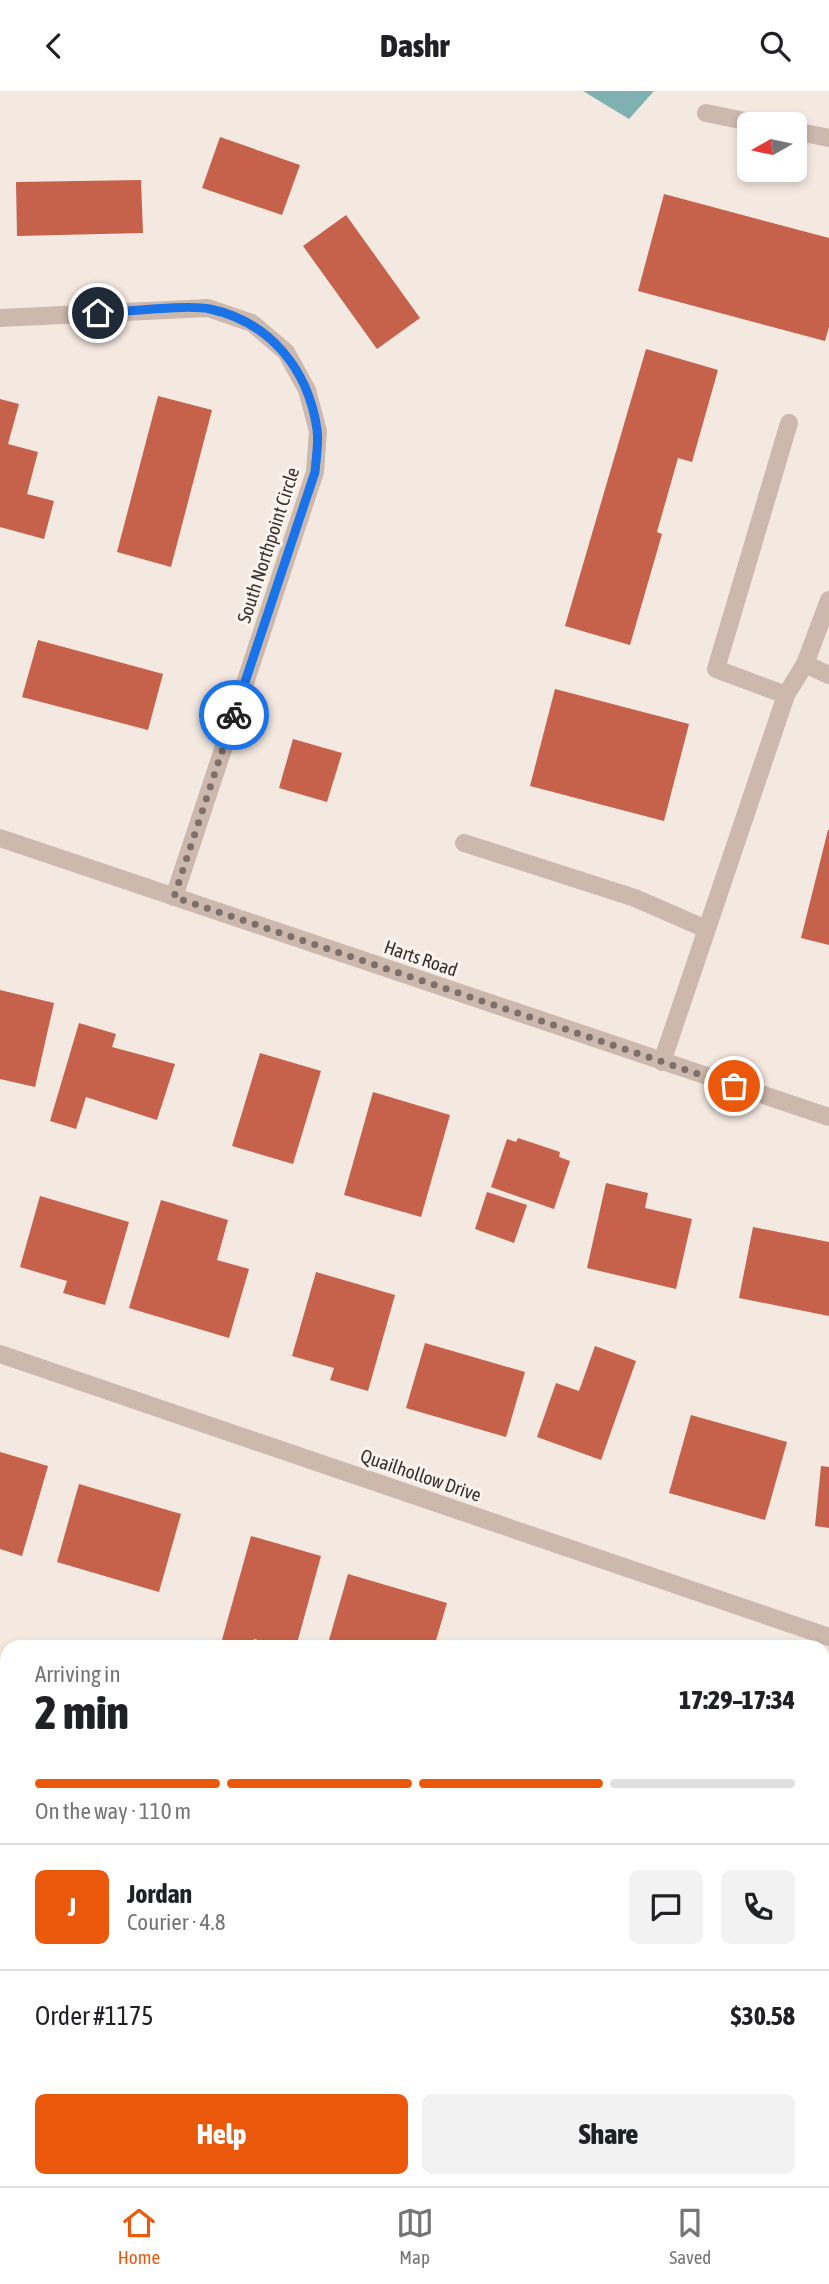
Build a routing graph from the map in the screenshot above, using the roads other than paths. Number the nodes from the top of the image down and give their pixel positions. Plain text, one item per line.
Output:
1 (706, 113) dead end
2 (737, 119) edge
3 (807, 134) edge
4 (829, 138) edge
5 (0, 318) edge
6 (789, 423) dead end
7 (829, 600) edge
8 (805, 664) junction
9 (829, 675) edge
10 (786, 695) junction
11 (0, 838) edge
12 (464, 843) dead end
13 (174, 897) junction
14 (706, 929) junction
15 (662, 1062) junction
16 (829, 1117) edge
17 (0, 1354) edge
18 (829, 1637) edge

1 - 2 street
3 - 4 street
5 - 13 street, South Northpoint Circle
6 - 10 street
7 - 8 street
8 - 9 street
8 - 10 street
10 - 14 street
11 - 13 street, Harts Road
12 - 14 street
13 - 15 street, Harts Road
14 - 15 street
15 - 16 street, Harts Road
17 - 18 street, Quailhollow Drive

